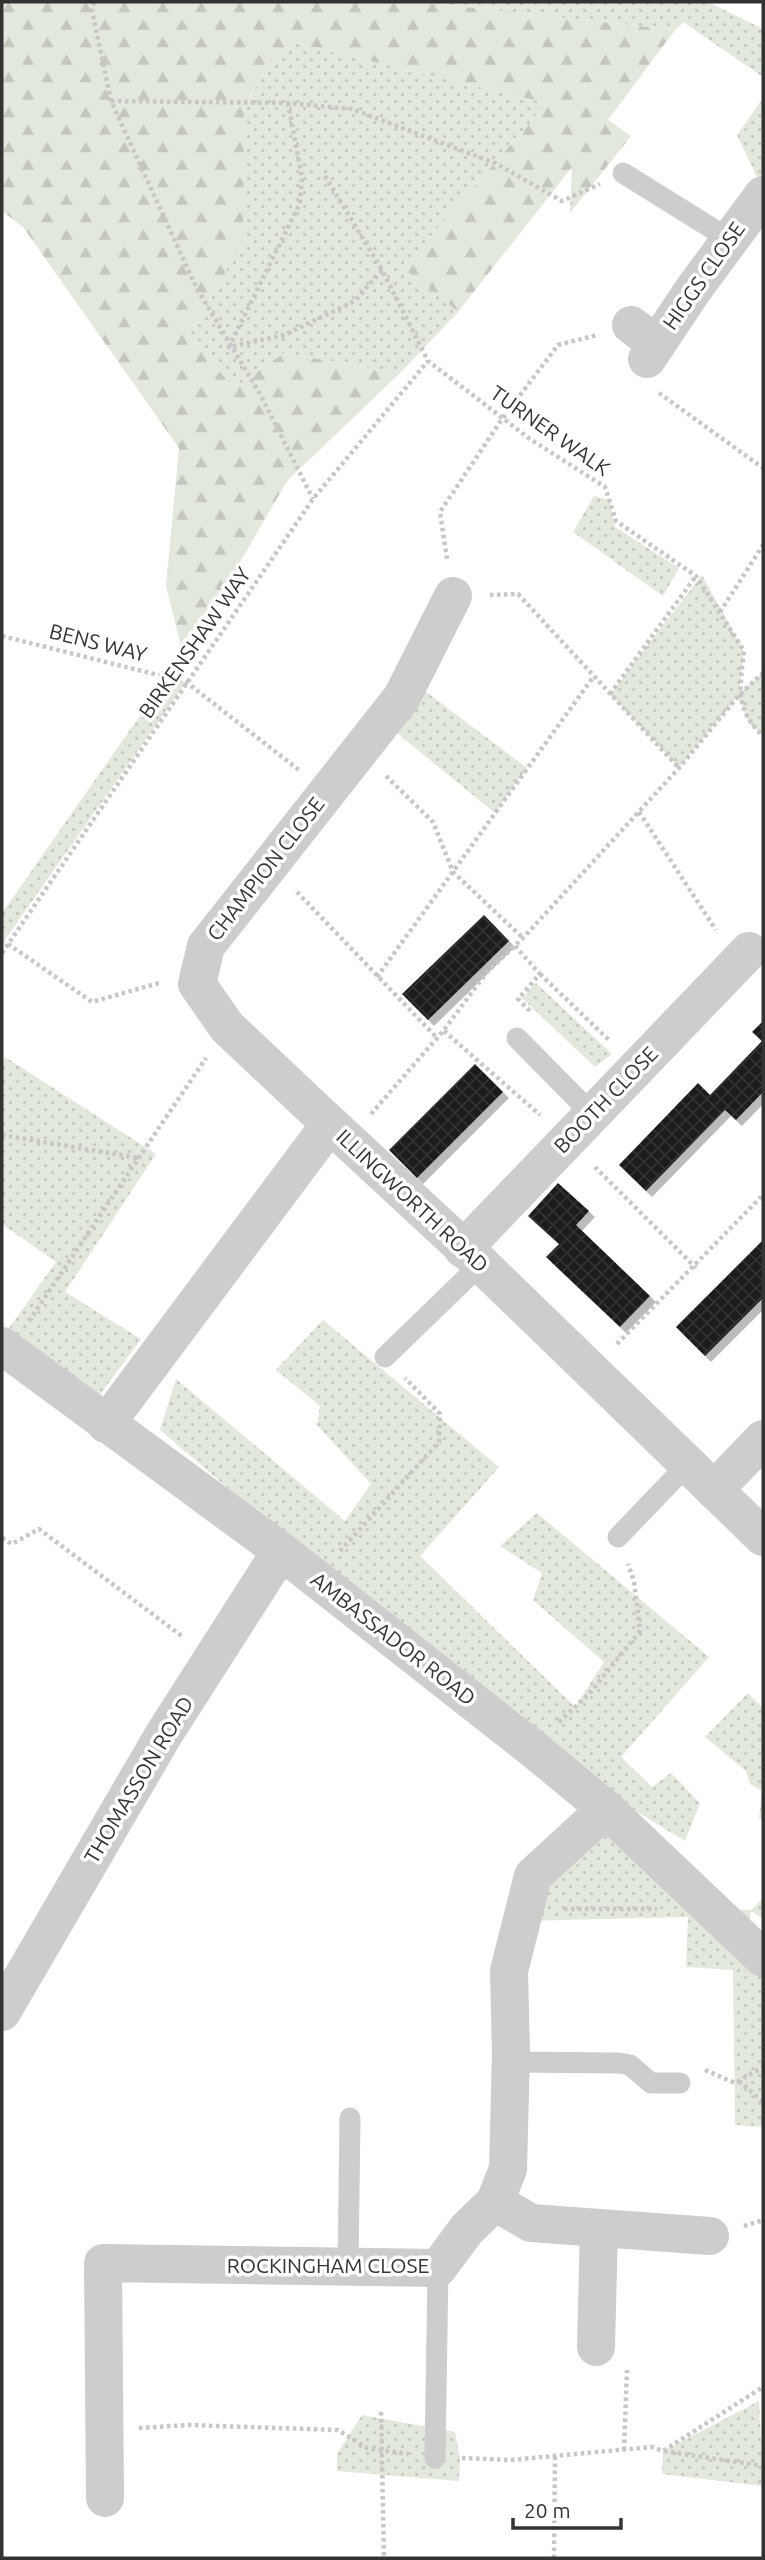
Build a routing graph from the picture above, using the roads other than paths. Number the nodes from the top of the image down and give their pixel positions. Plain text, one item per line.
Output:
1 (623, 173) road end
2 (763, 195) edge
3 (729, 239) junction
4 (645, 343) road end
5 (453, 596) road end
6 (743, 957) road end
7 (517, 1038) dead end
8 (580, 1127) junction
9 (339, 1133) junction
10 (472, 1256) junction
11 (5, 1348) edge
12 (385, 1357) road end
13 (106, 1424) junction
14 (763, 1439) edge
15 (688, 1464) junction
16 (714, 1490) junction
17 (618, 1537) road end
18 (763, 1537) edge
19 (281, 1550) junction
20 (606, 1809) junction
21 (763, 1958) edge
22 (2, 2012) edge
23 (511, 2062) junction
24 (680, 2083) dead end
25 (350, 2118) dead end
26 (495, 2202) junction
27 (599, 2228) junction
28 (710, 2236) dead end
29 (348, 2267) junction
30 (438, 2268) junction
31 (596, 2347) road end
32 (435, 2458) road end
33 (105, 2498) dead end

1 - 3 lane
2 - 3 street, HIGGS CLOSE
3 - 4 street, HIGGS CLOSE
5 - 9 street, CHAMPION CLOSE
6 - 8 street, BOOTH CLOSE
7 - 8 lane
8 - 10 street, BOOTH CLOSE
9 - 10 street, ILLINGWORTH ROAD
9 - 13 street, ILLINGWORTH ROAD
10 - 12 lane
10 - 15 street, ILLINGWORTH ROAD
11 - 13 street, AMBASSADOR ROAD
13 - 19 street, AMBASSADOR ROAD
14 - 16 street
15 - 16 street, ILLINGWORTH ROAD
15 - 17 lane
16 - 18 street, ILLINGWORTH ROAD
19 - 20 street, AMBASSADOR ROAD
19 - 22 street, THOMASSON ROAD
20 - 21 street, AMBASSADOR ROAD
20 - 23 street, ROCKINGHAM CLOSE
23 - 24 lane
23 - 26 street, ROCKINGHAM CLOSE
25 - 29 lane
26 - 27 street
26 - 30 street, ROCKINGHAM CLOSE
27 - 28 street
27 - 31 street
29 - 30 street, ROCKINGHAM CLOSE
29 - 33 street, ROCKINGHAM CLOSE
30 - 32 lane

